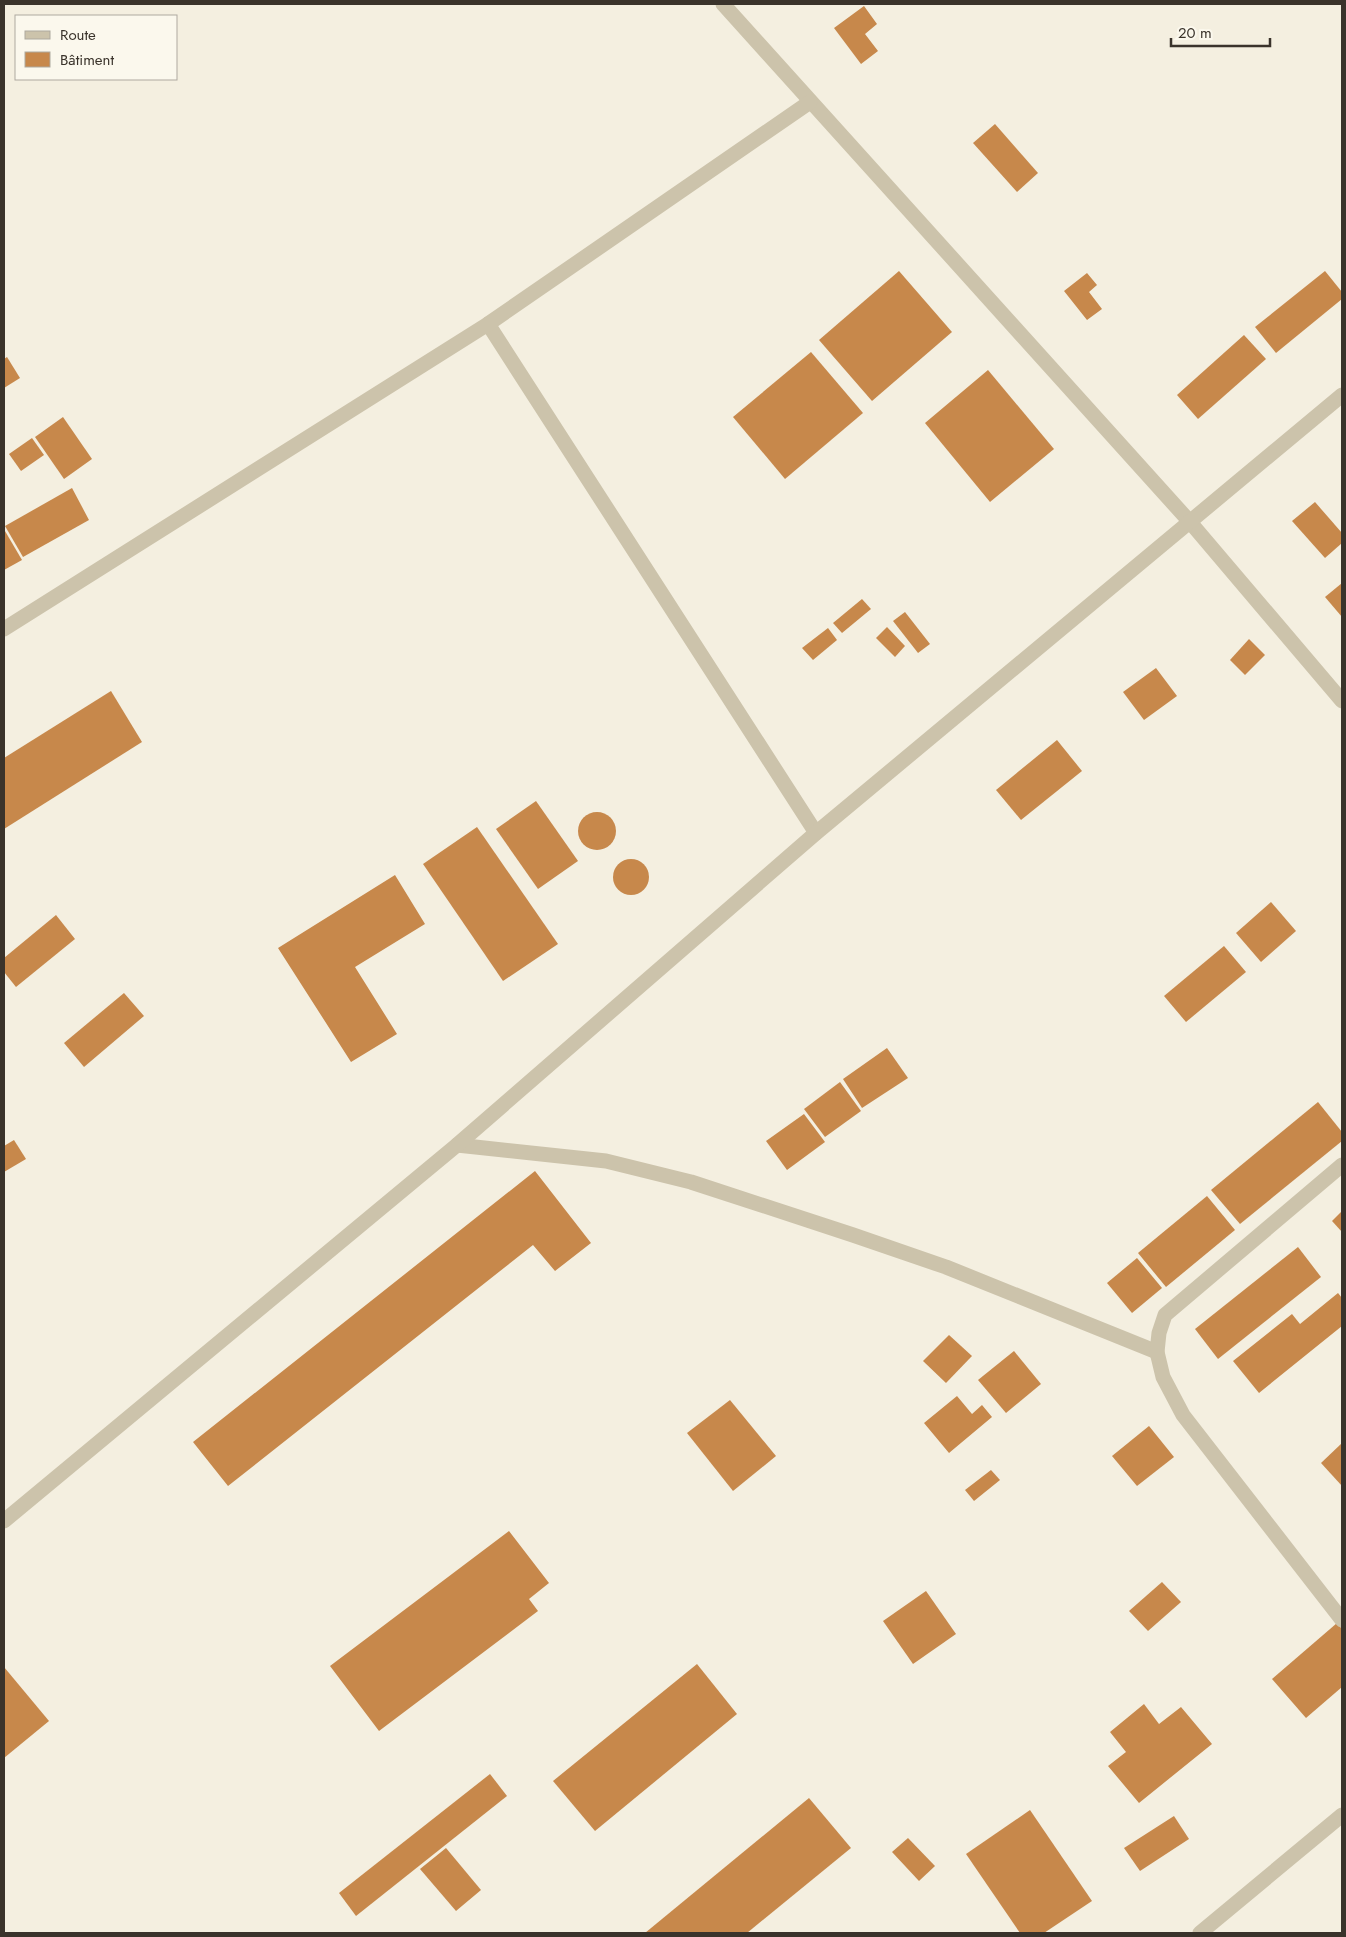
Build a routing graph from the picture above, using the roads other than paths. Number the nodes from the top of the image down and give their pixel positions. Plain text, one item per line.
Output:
1 (723, 4) edge
2 (810, 102) junction
3 (488, 324) junction
4 (1342, 395) edge
5 (1190, 522) junction
6 (4, 629) edge
7 (1342, 701) edge
8 (816, 833) junction
9 (457, 1145) junction
10 (1342, 1165) edge
11 (1157, 1352) junction
12 (4, 1521) edge
13 (1342, 1620) edge
14 (1342, 1815) edge
15 (1200, 1933) edge

1 - 2 street
2 - 3 street
2 - 5 street
3 - 6 street
3 - 8 street
4 - 5 street
5 - 7 street
5 - 8 street
8 - 9 street
9 - 11 street
9 - 12 street
10 - 11 street
11 - 13 street
14 - 15 street

